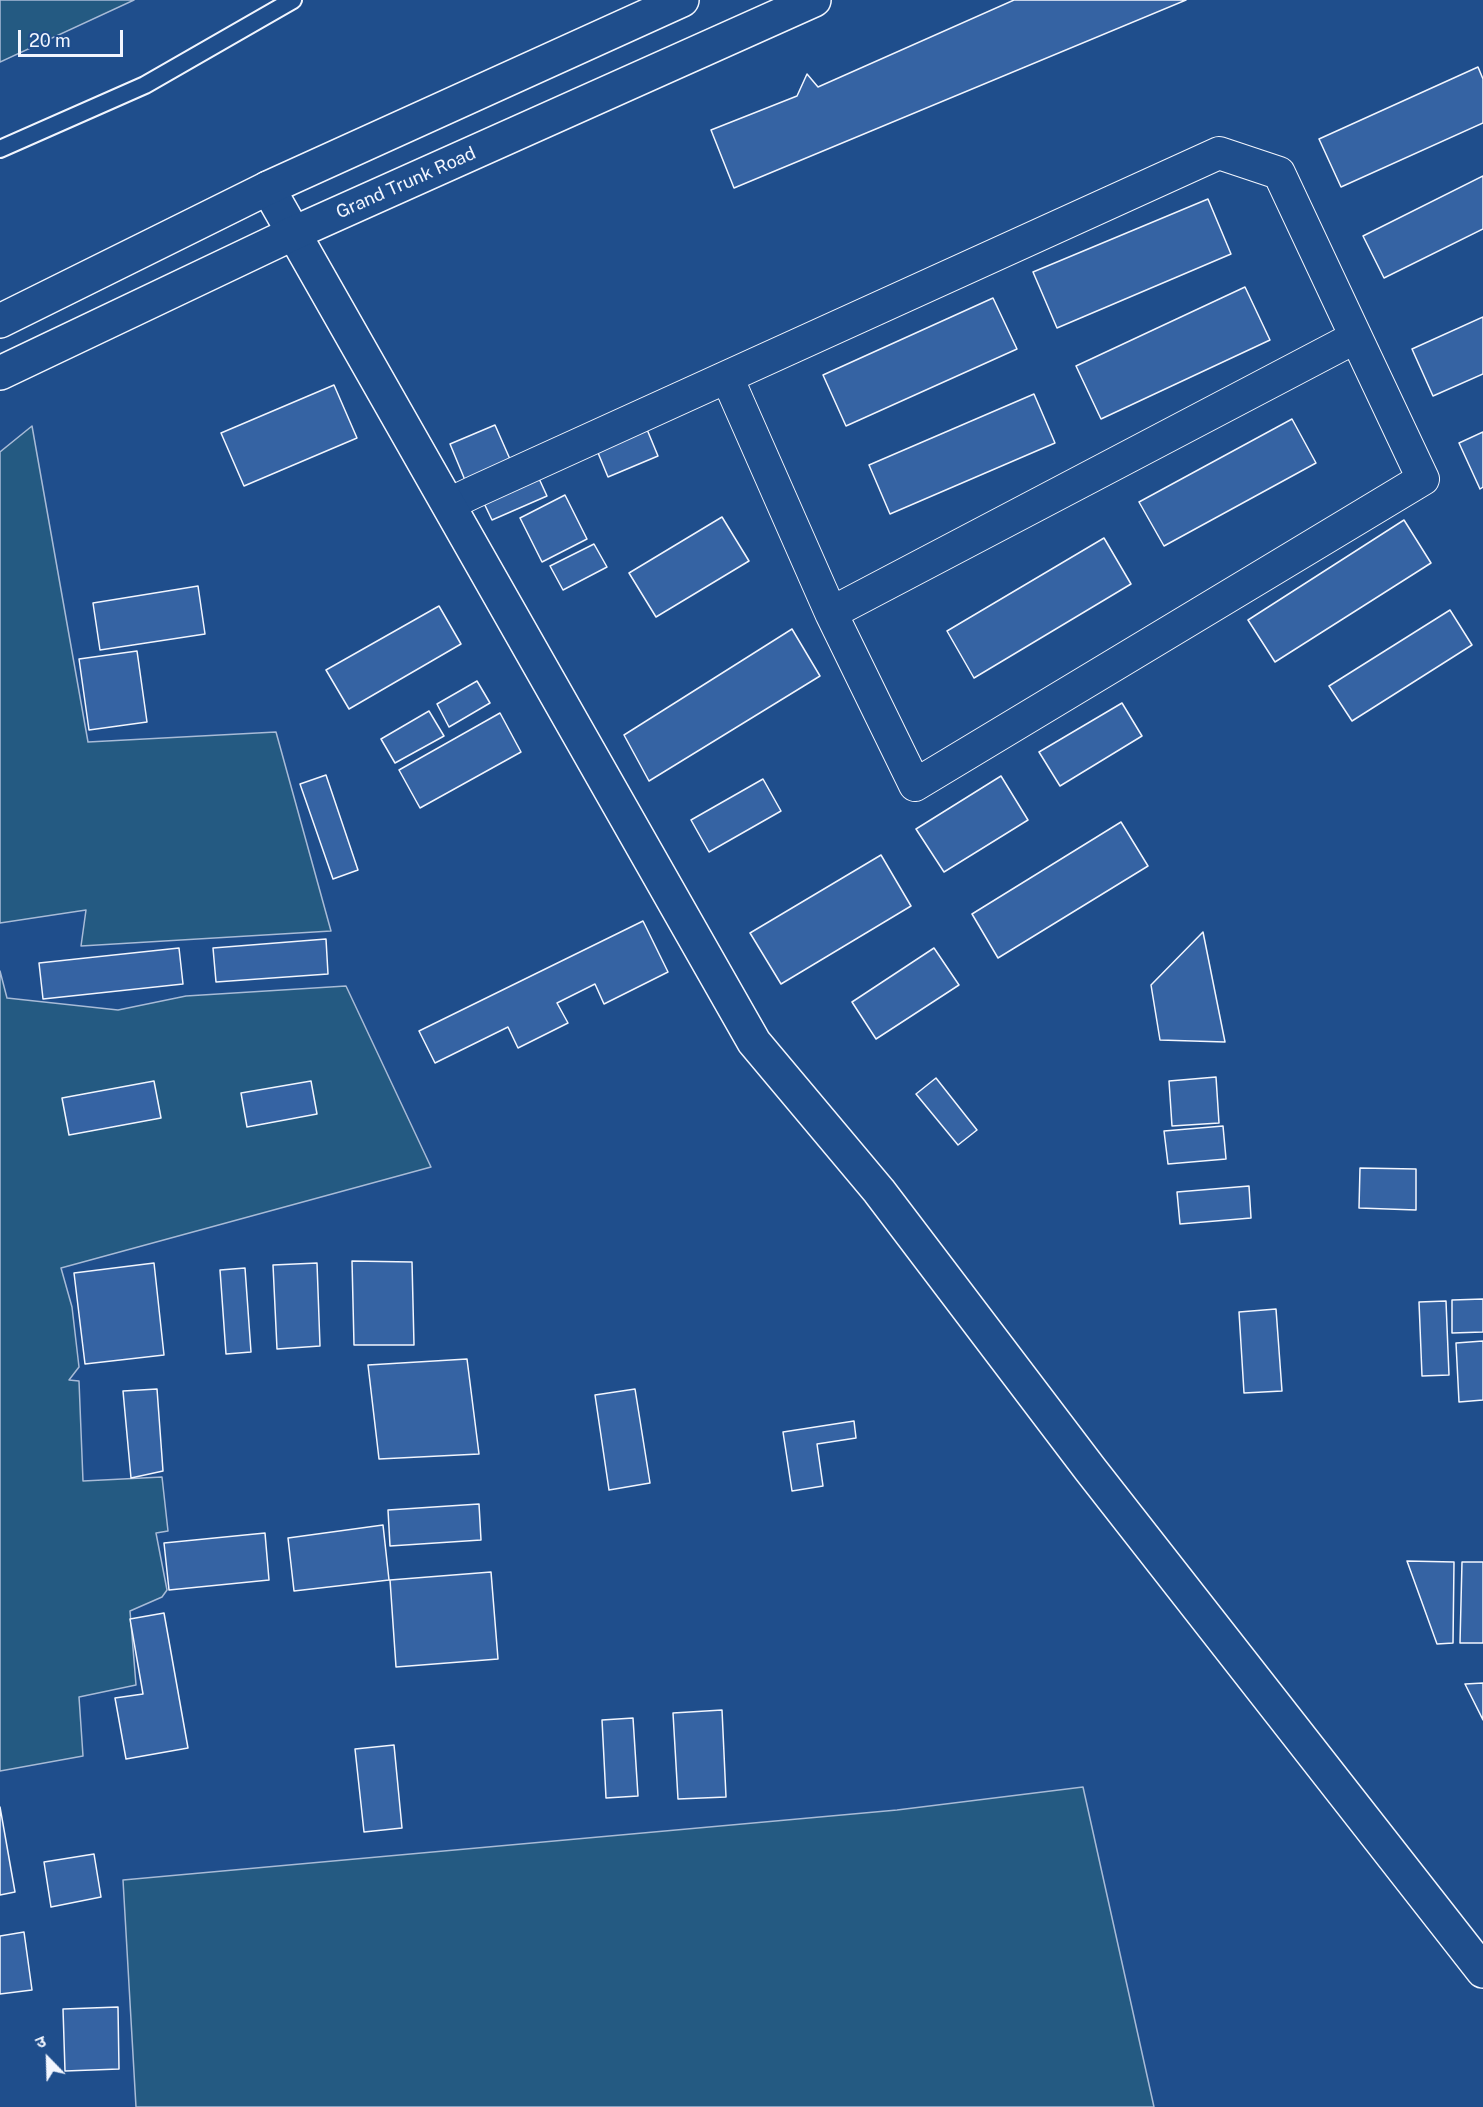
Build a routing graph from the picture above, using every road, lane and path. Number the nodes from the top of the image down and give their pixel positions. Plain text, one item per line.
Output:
1 (293, 0) edge
2 (682, 0) edge
3 (814, 0) edge
4 (0, 148) edge
5 (268, 189) junction
6 (294, 233) junction
7 (0, 321) edge
8 (1356, 337) junction
9 (0, 373) edge
10 (727, 377) junction
11 (448, 504) junction
12 (831, 613) junction
13 (1483, 1971) edge

1 - 4 lane
2 - 5 main road
3 - 6 main road, Grand Trunk Road
5 - 6 main road
5 - 7 main road
6 - 9 main road, Grand Trunk Road
6 - 11 main road
8 - 10 street
8 - 12 street
8 - 12 street
10 - 11 street
10 - 12 street
11 - 13 main road

